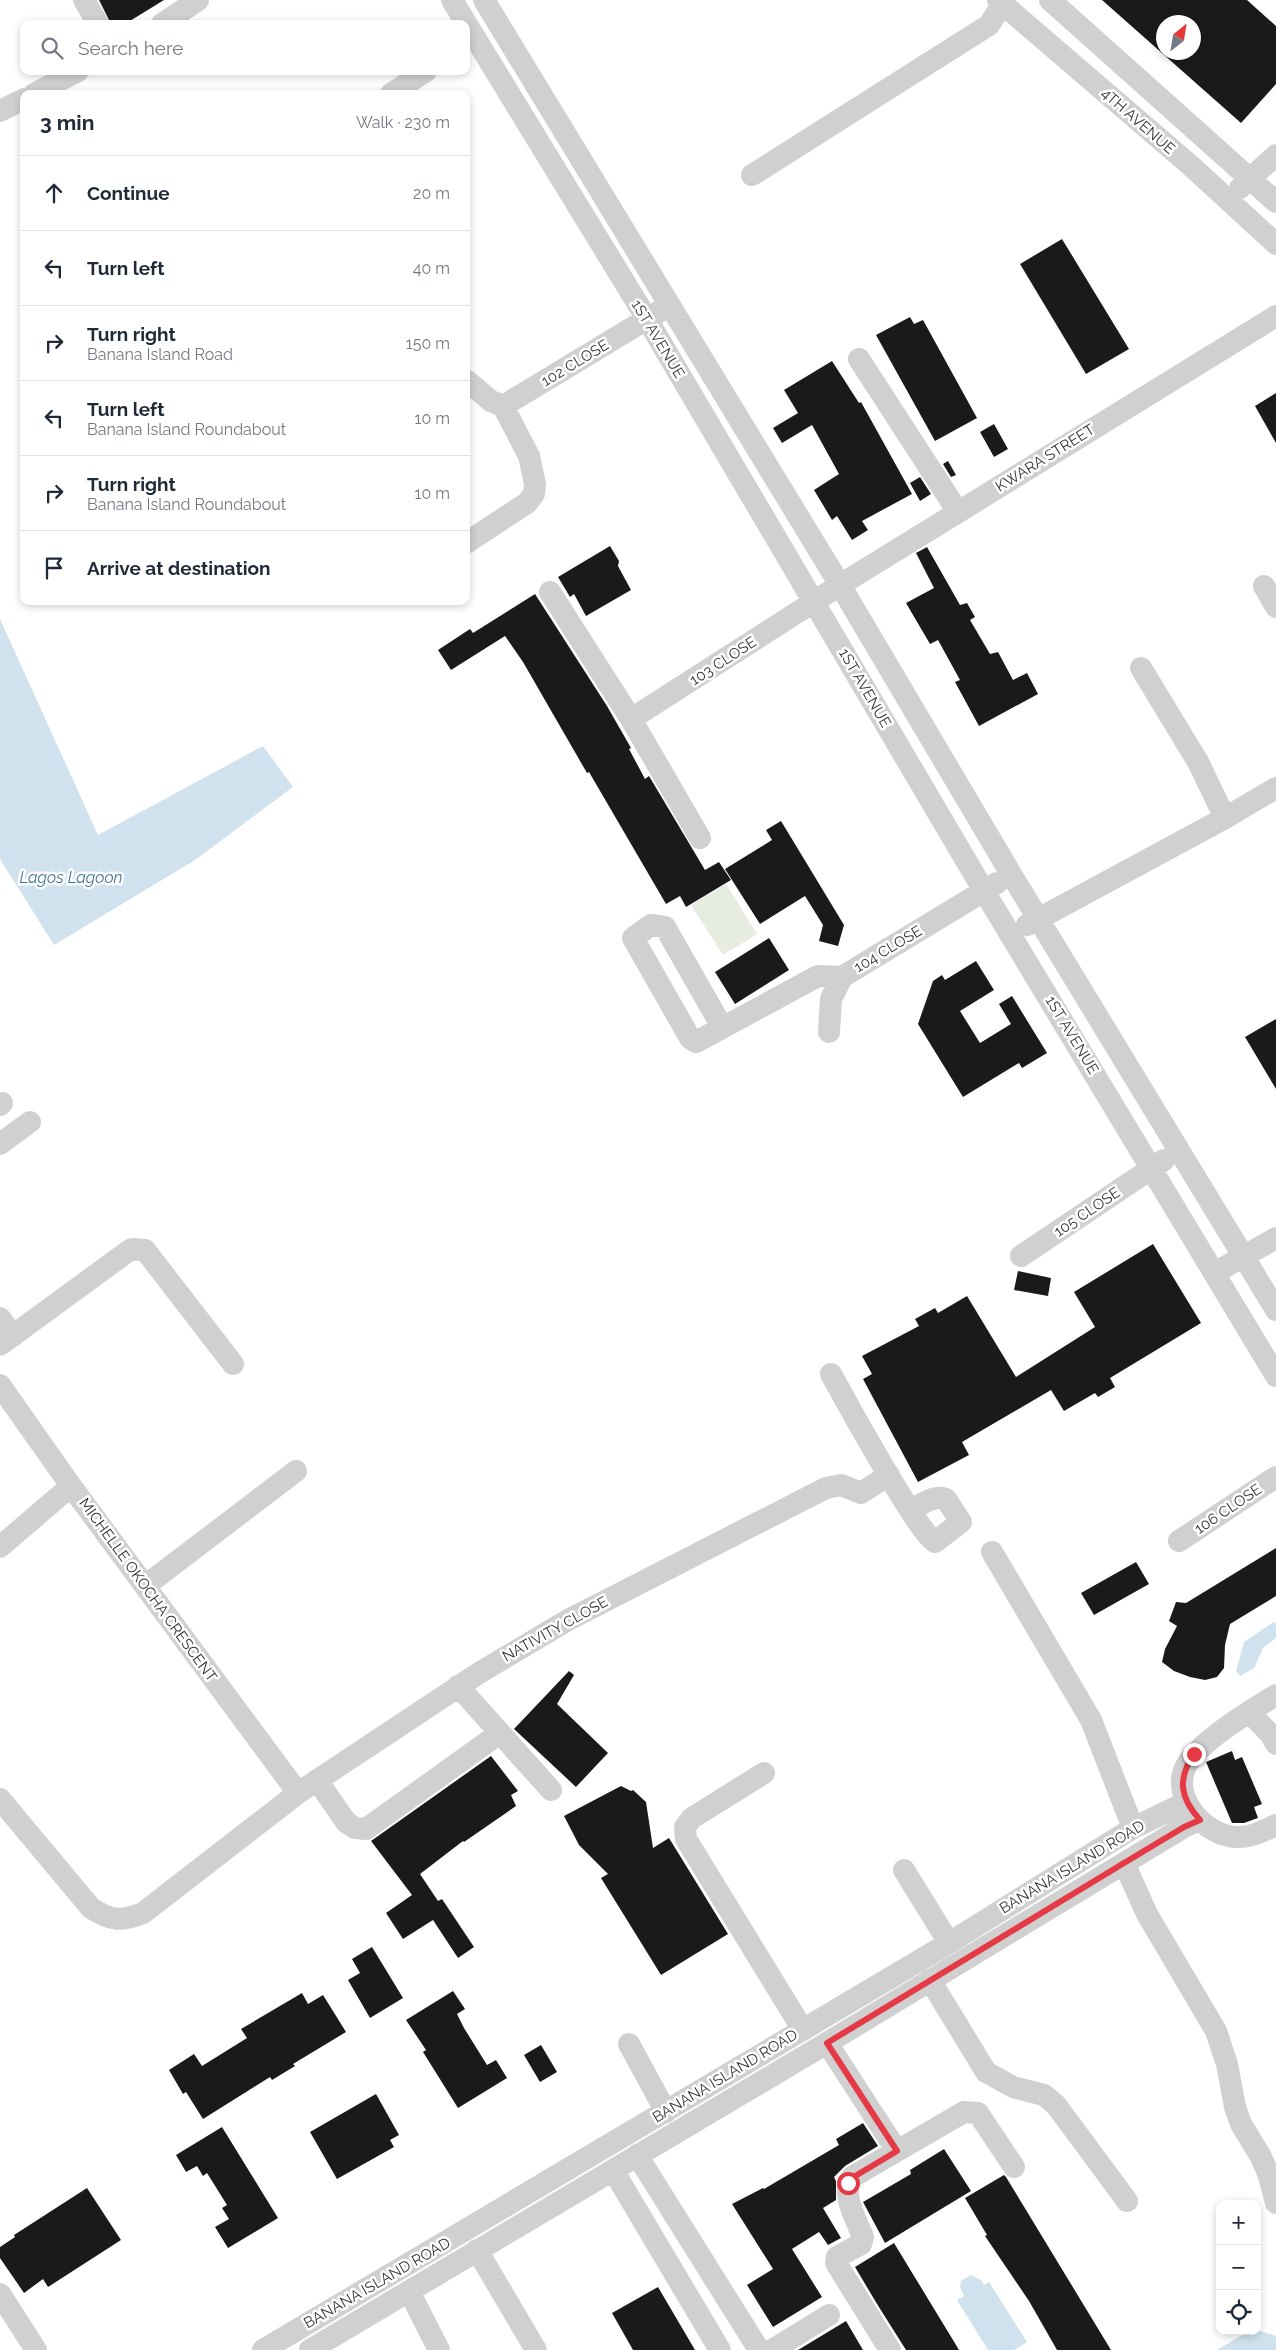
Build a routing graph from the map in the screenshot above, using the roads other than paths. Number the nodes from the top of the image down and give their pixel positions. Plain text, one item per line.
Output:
1 (84, 0) edge
2 (198, 0) edge
3 (452, 0) edge
4 (484, 0) edge
5 (1050, 0) edge
6 (1002, 2) edge
7 (96, 20) edge
8 (168, 20) edge
9 (461, 20) edge
10 (499, 26) junction
11 (471, 42) edge
12 (70, 75) edge
13 (420, 75) edge
14 (42, 90) edge
15 (397, 90) edge
16 (20, 101) edge
17 (0, 111) edge
18 (1276, 156) edge
19 (752, 175) dead end
20 (1251, 178) junction
21 (1228, 199) junction
22 (1276, 202) edge
23 (1276, 244) edge
24 (670, 304) junction
25 (1276, 316) edge
26 (647, 319) junction
27 (859, 359) dead end
28 (470, 383) edge
29 (503, 406) junction
30 (958, 512) junction
31 (470, 540) edge
32 (840, 584) junction
33 (1264, 586) dead end
34 (550, 592) dead end
35 (814, 602) junction
36 (1276, 607) edge
37 (1140, 668) dead end
38 (631, 719) junction
39 (1276, 788) edge
40 (1225, 818) junction
41 (700, 838) dead end
42 (1011, 874) junction
43 (984, 891) junction
44 (1039, 919) junction
45 (1012, 934) junction
46 (842, 977) junction
47 (722, 1027) junction
48 (829, 1032) dead end
49 (30, 1122) dead end
50 (0, 1144) edge
51 (1178, 1151) junction
52 (1152, 1169) junction
53 (1276, 1238) edge
54 (1021, 1256) dead end
55 (1245, 1256) junction
56 (1216, 1272) junction
57 (1276, 1310) edge
58 (4, 1333) edge
59 (233, 1364) dead end
60 (831, 1374) dead end
61 (1276, 1376) edge
62 (0, 1385) edge
63 (296, 1471) dead end
64 (889, 1475) junction
65 (1276, 1477) edge
66 (71, 1486) junction
67 (911, 1510) dead end
68 (1179, 1542) dead end
69 (0, 1547) edge
70 (992, 1552) dead end
71 (145, 1586) junction
72 (458, 1686) junction
73 (1276, 1695) edge
74 (1249, 1712) junction
75 (500, 1734) junction
76 (1276, 1744) edge
77 (764, 1773) dead end
78 (318, 1780) junction
79 (551, 1790) dead end
80 (298, 1793) junction
81 (0, 1799) edge
82 (1187, 1802) junction
83 (1200, 1820) junction
84 (1276, 1825) edge
85 (1133, 1828) junction
86 (1124, 1863) junction
87 (904, 1870) dead end
88 (949, 1943) junction
89 (930, 1980) junction
90 (803, 2030) junction
91 (827, 2043) junction
92 (629, 2044) dead end
93 (666, 2112) junction
94 (897, 2151) junction
95 (637, 2155) junction
96 (1014, 2167) dead end
97 (613, 2170) junction
98 (1127, 2201) dead end
99 (1276, 2203) edge
100 (477, 2250) junction
101 (408, 2291) junction
102 (0, 2294) edge
103 (829, 2315) dead end
104 (36, 2350) edge
105 (263, 2350) edge
106 (310, 2350) edge
107 (439, 2350) edge
108 (536, 2350) edge
109 (720, 2350) edge
110 (759, 2350) edge
111 (772, 2350) edge
112 (890, 2350) edge

1 - 7 street
2 - 8 street
3 - 9 street, 1ST AVENUE
4 - 10 street, 1ST AVENUE
5 - 20 street, 4TH AVENUE
6 - 19 street
6 - 21 street, 4TH AVENUE
10 - 11 street
10 - 24 street, 1ST AVENUE
11 - 26 street, 1ST AVENUE
12 - 14 street
13 - 15 street
16 - 17 street
18 - 20 street
20 - 21 street
20 - 22 street, 4TH AVENUE
21 - 23 street, 4TH AVENUE
24 - 26 street, 102 CLOSE
24 - 32 street, 1ST AVENUE
25 - 30 street, KWARA STREET
26 - 29 street, 102 CLOSE
26 - 35 street, 1ST AVENUE
27 - 30 street
28 - 29 street
29 - 31 street
30 - 32 street, KWARA STREET
32 - 35 street, KWARA STREET
32 - 42 street, 1ST AVENUE
33 - 36 street
34 - 38 street
35 - 38 street, 103 CLOSE
35 - 43 street, 1ST AVENUE
37 - 40 street
38 - 41 street
39 - 40 street
40 - 44 street
42 - 43 street, 104 CLOSE
42 - 44 street, 1ST AVENUE
43 - 45 street, 1ST AVENUE
43 - 46 street, 104 CLOSE
44 - 45 street
44 - 51 street, 1ST AVENUE
45 - 52 street, 1ST AVENUE
46 - 47 street
46 - 48 street, 104 CLOSE
47 - 47 street
49 - 50 street
51 - 52 street, 105 CLOSE
51 - 55 street, 1ST AVENUE
52 - 54 street, 105 CLOSE
52 - 56 street, 1ST AVENUE
53 - 55 street
55 - 56 street
55 - 57 street, 1ST AVENUE
56 - 61 street, 1ST AVENUE
58 - 59 street
60 - 64 street
62 - 66 street, MICHELLE OKOCHA CRESCENT
63 - 71 street
64 - 67 street
64 - 72 street, NATIVITY CLOSE
65 - 68 street, 106 CLOSE
66 - 69 street
66 - 71 street, MICHELLE OKOCHA CRESCENT
70 - 85 street
71 - 80 street, MICHELLE OKOCHA CRESCENT
72 - 75 street
72 - 78 street, NATIVITY CLOSE
73 - 74 street
74 - 76 street
74 - 82 street
75 - 78 street
75 - 79 street
77 - 90 street
78 - 80 street, NATIVITY CLOSE
80 - 81 street, NATIVITY CLOSE
82 - 83 street
82 - 85 street, BANANA ISLAND ROAD
83 - 84 street
83 - 86 street, BANANA ISLAND ROAD
85 - 88 street, BANANA ISLAND ROAD
86 - 89 street, BANANA ISLAND ROAD
86 - 99 street
87 - 88 street
88 - 90 street, BANANA ISLAND ROAD
89 - 91 street, BANANA ISLAND ROAD
89 - 98 street
90 - 93 street, BANANA ISLAND ROAD
91 - 94 street
91 - 95 street, BANANA ISLAND ROAD
92 - 93 street
93 - 105 street, BANANA ISLAND ROAD
94 - 96 street
94 - 112 street
95 - 97 street, BANANA ISLAND ROAD
95 - 110 street
97 - 100 street, BANANA ISLAND ROAD
97 - 109 street
100 - 101 street, BANANA ISLAND ROAD
100 - 108 street
101 - 106 street, BANANA ISLAND ROAD
101 - 107 street
102 - 104 street
103 - 111 street

